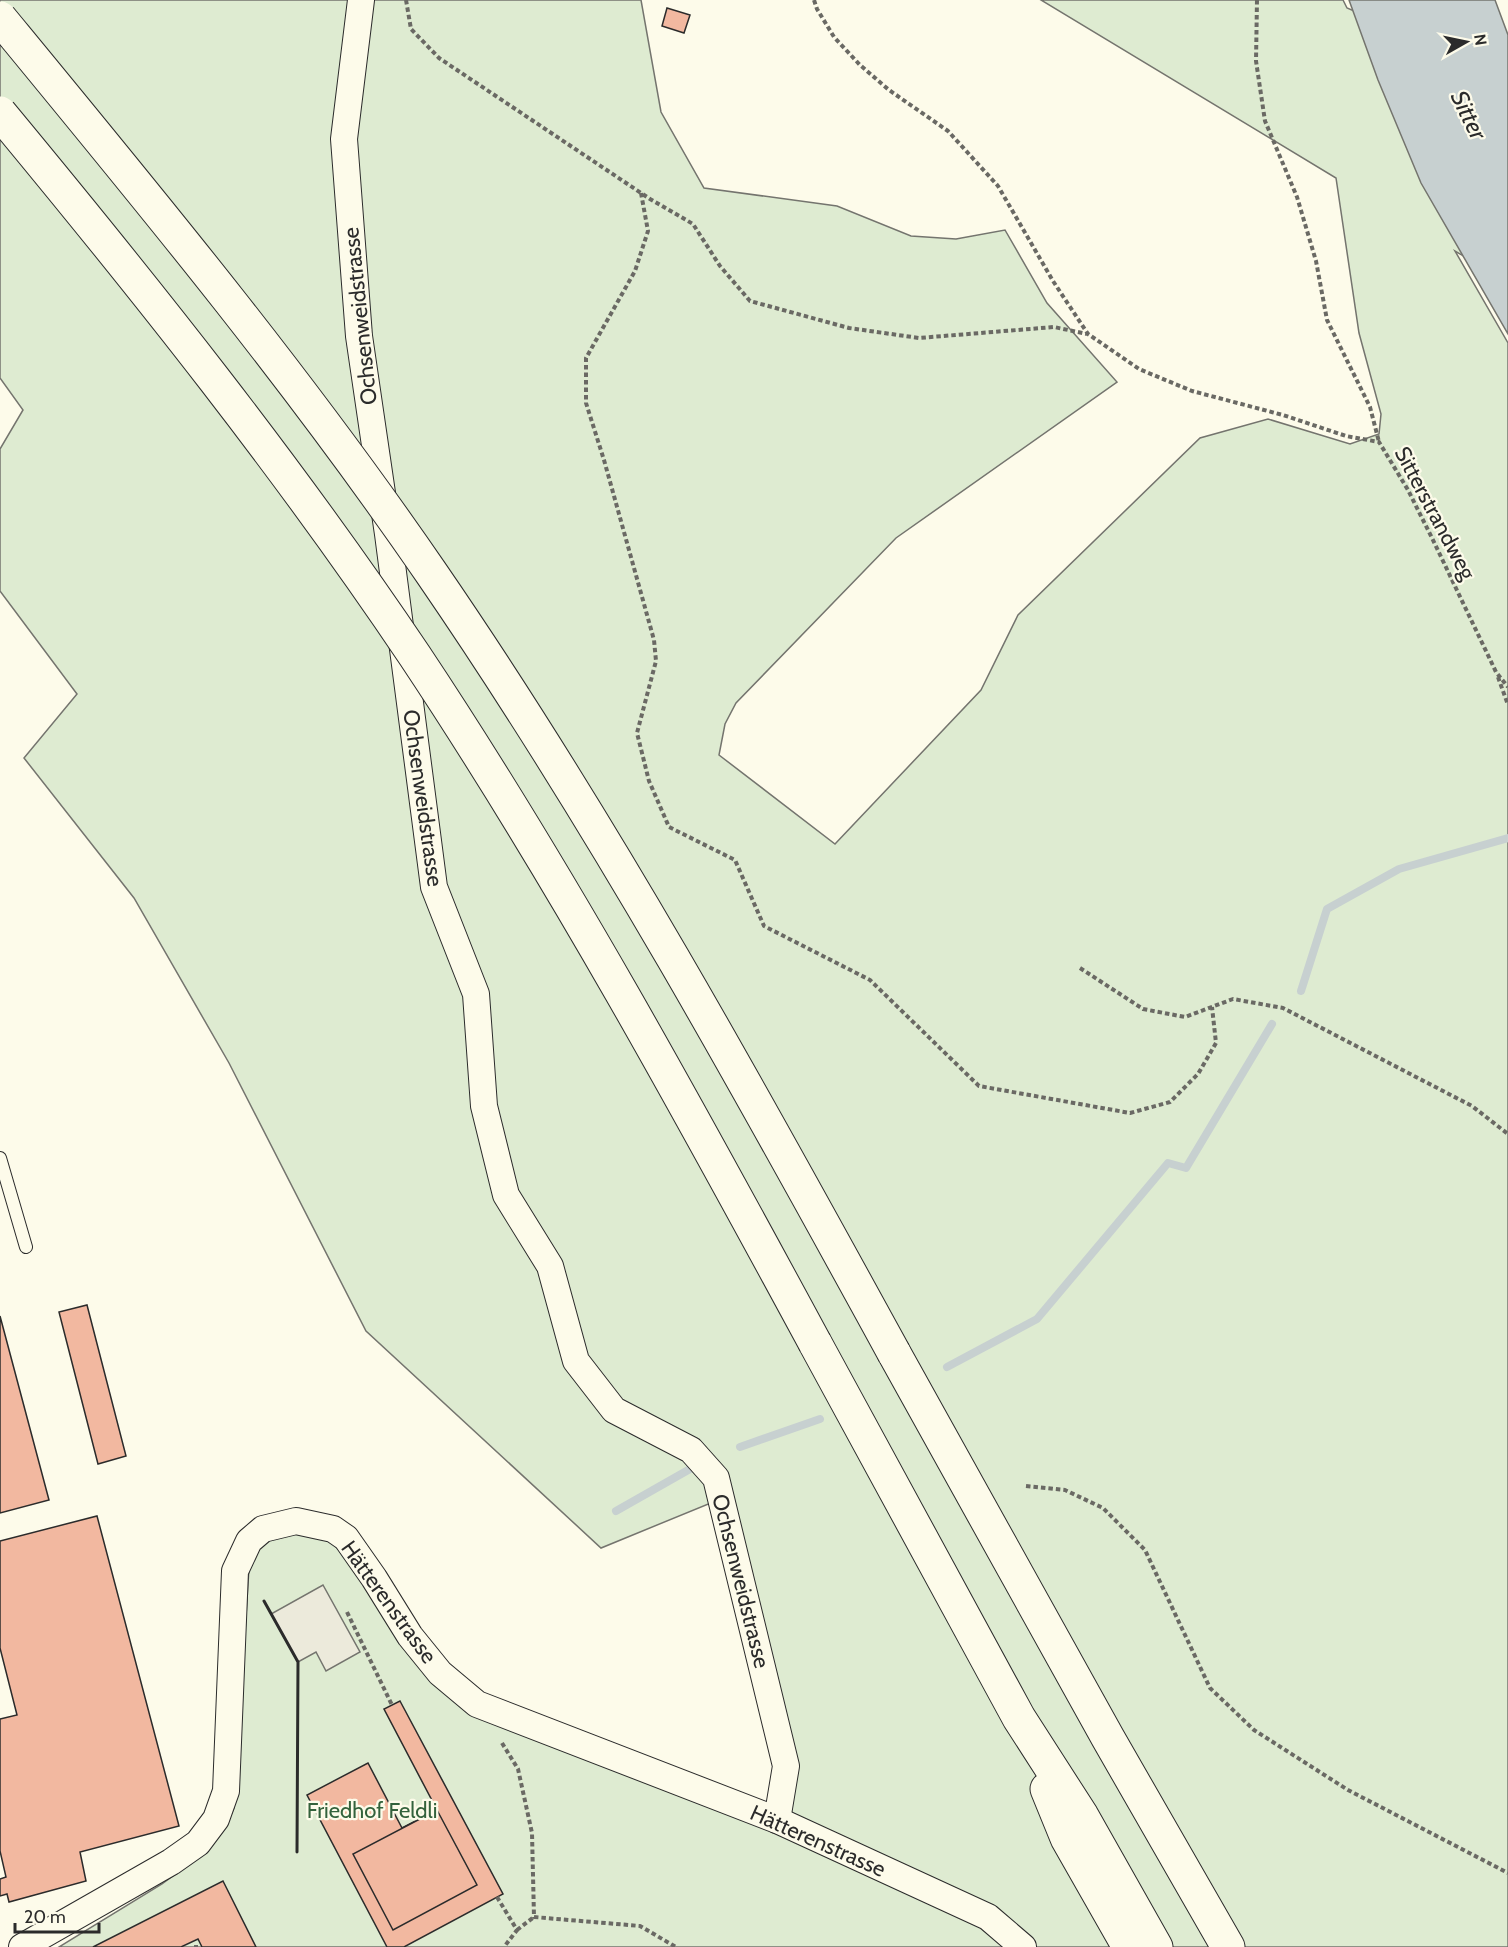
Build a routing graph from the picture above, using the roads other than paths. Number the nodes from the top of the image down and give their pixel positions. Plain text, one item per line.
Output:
1 (361, 0) edge
2 (0, 18) edge
3 (0, 113) edge
4 (0, 1158) edge
5 (26, 1247) dead end
6 (1019, 1718) junction
7 (777, 1820) junction
8 (22, 1947) edge
9 (1023, 1947) edge
10 (1129, 1947) edge
11 (1156, 1947) edge
12 (1228, 1947) edge

1 - 7 street, Ochsenweidstrasse
2 - 12 highway, bridge
3 - 6 highway, bridge
4 - 5 lane
6 - 10 highway
6 - 11 highway
7 - 8 street, Hätterenstrasse
7 - 9 street, Hätterenstrasse

